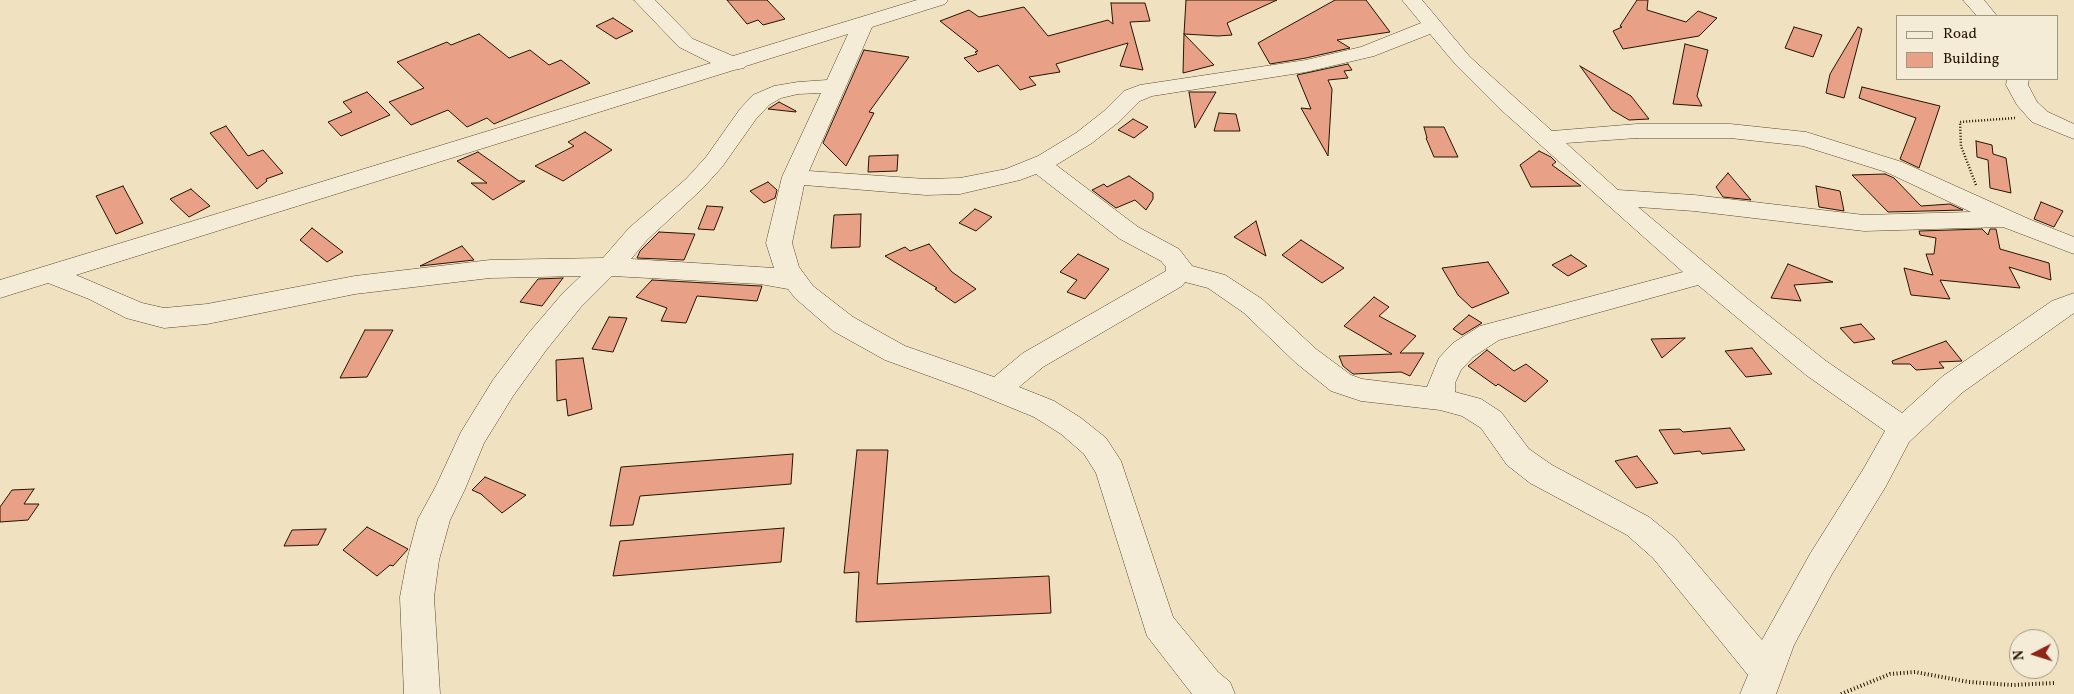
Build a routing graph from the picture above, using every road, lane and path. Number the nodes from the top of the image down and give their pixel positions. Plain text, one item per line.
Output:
1 (644, 0) edge
2 (938, 0) edge
3 (1412, 0) edge
4 (1973, 0) edge
5 (904, 5) edge
6 (1986, 15) edge
7 (863, 24) junction
8 (1434, 25) junction
9 (737, 64) junction
10 (2018, 80) edge
11 (834, 86) junction
12 (2040, 117) junction
13 (2074, 132) edge
14 (1547, 138) junction
15 (1039, 164) junction
16 (794, 177) junction
17 (1612, 197) junction
18 (1979, 206) junction
19 (2008, 219) junction
20 (2074, 246) edge
21 (609, 266) junction
22 (1179, 272) junction
23 (48, 274) junction
24 (1703, 275) junction
25 (796, 281) junction
26 (0, 289) edge
27 (2074, 302) edge
28 (998, 390) junction
29 (1440, 399) junction
30 (1904, 428) junction
31 (2054, 683) dead end
32 (1765, 686) edge
33 (422, 694) edge
34 (1217, 694) edge
35 (1841, 694) edge

1 - 9 street
2 - 5 street
3 - 8 street
4 - 6 street
5 - 7 street
7 - 9 street
7 - 11 street
8 - 14 street
8 - 15 street
9 - 23 street
10 - 12 street
11 - 16 street
11 - 21 street
12 - 13 street
12 - 18 path
14 - 17 street
14 - 18 street
15 - 16 street
15 - 22 street
16 - 25 street
17 - 19 street
17 - 24 street
18 - 19 street
19 - 20 street
21 - 23 street
21 - 25 street
21 - 33 street
22 - 28 street
22 - 29 street
23 - 26 street
24 - 29 street
24 - 30 street
25 - 28 street
27 - 30 street
28 - 34 street
29 - 32 street
30 - 32 street
31 - 35 path

